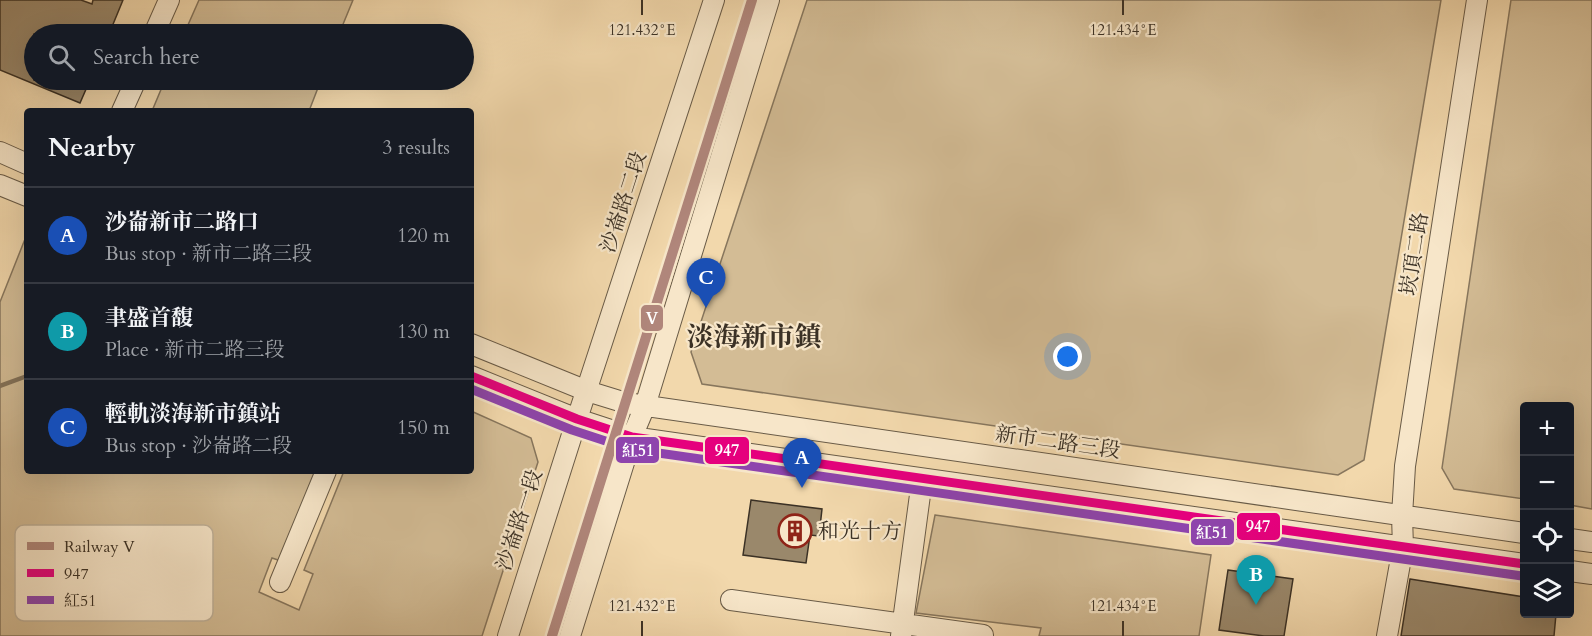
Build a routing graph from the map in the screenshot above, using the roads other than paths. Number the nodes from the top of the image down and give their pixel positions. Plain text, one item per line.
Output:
1 (169, 0) edge
2 (714, 0) edge
3 (769, 0) edge
4 (1477, 0) edge
5 (158, 24) edge
6 (131, 90) edge
7 (123, 108) edge
8 (0, 152) edge
9 (24, 163) edge
10 (0, 185) edge
11 (24, 195) edge
12 (474, 345) edge
13 (474, 377) edge
14 (587, 391) junction
15 (645, 406) junction
16 (577, 419) junction
17 (632, 437) junction
18 (325, 474) edge
19 (922, 480) junction
20 (1402, 516) junction
21 (1520, 532) edge
22 (1574, 540) edge
23 (1592, 542) edge
24 (1403, 547) junction
25 (1520, 563) edge
26 (1574, 572) edge
27 (1592, 574) edge
28 (280, 582) dead end
29 (731, 600) dead end
30 (902, 629) edge
31 (983, 635) edge
32 (508, 636) edge
33 (570, 636) edge
34 (1387, 636) edge

1 - 5 street
2 - 14 street, 沙崙路二段
3 - 15 street
4 - 20 street, 崁頂二路
6 - 7 street
8 - 9 street
10 - 11 street
12 - 14 street, 新市二路三段
13 - 16 street
14 - 15 street, 新市二路三段
14 - 16 street, 沙崙路二段
15 - 17 street
15 - 20 street, 新市二路三段
16 - 17 street
16 - 32 street, 沙崙路一段
17 - 19 street
17 - 33 street
18 - 28 street
19 - 24 street
19 - 30 street
20 - 21 street, 新市二路三段
20 - 24 street, 崁頂二路
22 - 23 street
24 - 25 street
24 - 34 street, 崁頂二路
26 - 27 street
29 - 30 street
30 - 31 street

